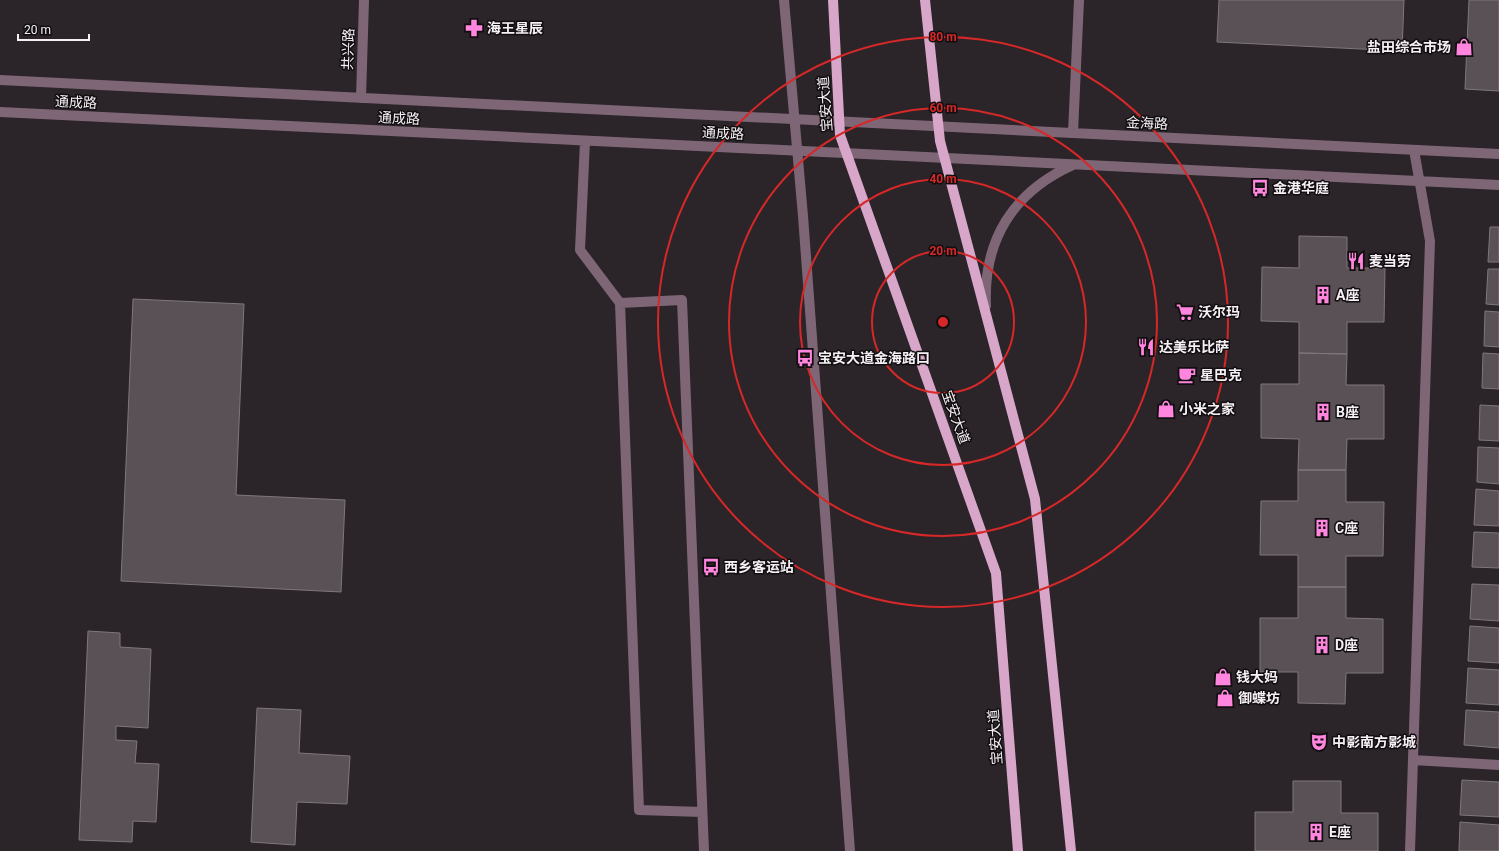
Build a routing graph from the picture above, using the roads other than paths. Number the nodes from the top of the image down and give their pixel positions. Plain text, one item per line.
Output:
1 (364, 0) edge
2 (784, 0) edge
3 (833, 0) edge
4 (924, 0) edge
5 (1079, 0) edge
6 (0, 80) edge
7 (361, 98) junction
8 (0, 112) edge
9 (795, 119) junction
10 (840, 121) junction
11 (939, 126) junction
12 (1073, 133) junction
13 (585, 141) junction
14 (1414, 150) junction
15 (797, 151) junction
16 (847, 153) junction
17 (1499, 154) edge
18 (945, 158) junction
19 (1076, 164) junction
20 (1420, 181) junction
21 (1499, 185) edge
22 (620, 303) junction
23 (986, 314) junction
24 (1414, 760) junction
25 (1499, 765) edge
26 (702, 812) junction
27 (704, 851) edge
28 (850, 851) edge
29 (1018, 851) edge
30 (1071, 851) edge
31 (1410, 851) edge

1 - 7 street, 共兴路
2 - 9 street
3 - 10 main road, 宝安大道
4 - 11 main road
5 - 12 street
6 - 7 street, 通成路
7 - 9 street, 通成路
8 - 13 street, 通成路
9 - 10 street, 金海路
9 - 15 street
10 - 11 street, 金海路
10 - 16 main road, 宝安大道
11 - 12 street, 金海路
11 - 18 main road
12 - 14 street, 金海路
13 - 15 street, 通成路
13 - 22 street
14 - 17 street, 金海路
14 - 20 street
15 - 16 street
15 - 28 street
16 - 18 street
16 - 29 main road, 宝安大道
18 - 19 street
18 - 23 main road
19 - 20 street
19 - 23 street
20 - 21 street
20 - 24 street
22 - 26 street
22 - 26 street
23 - 30 main road
24 - 25 street
24 - 31 street
26 - 27 street

